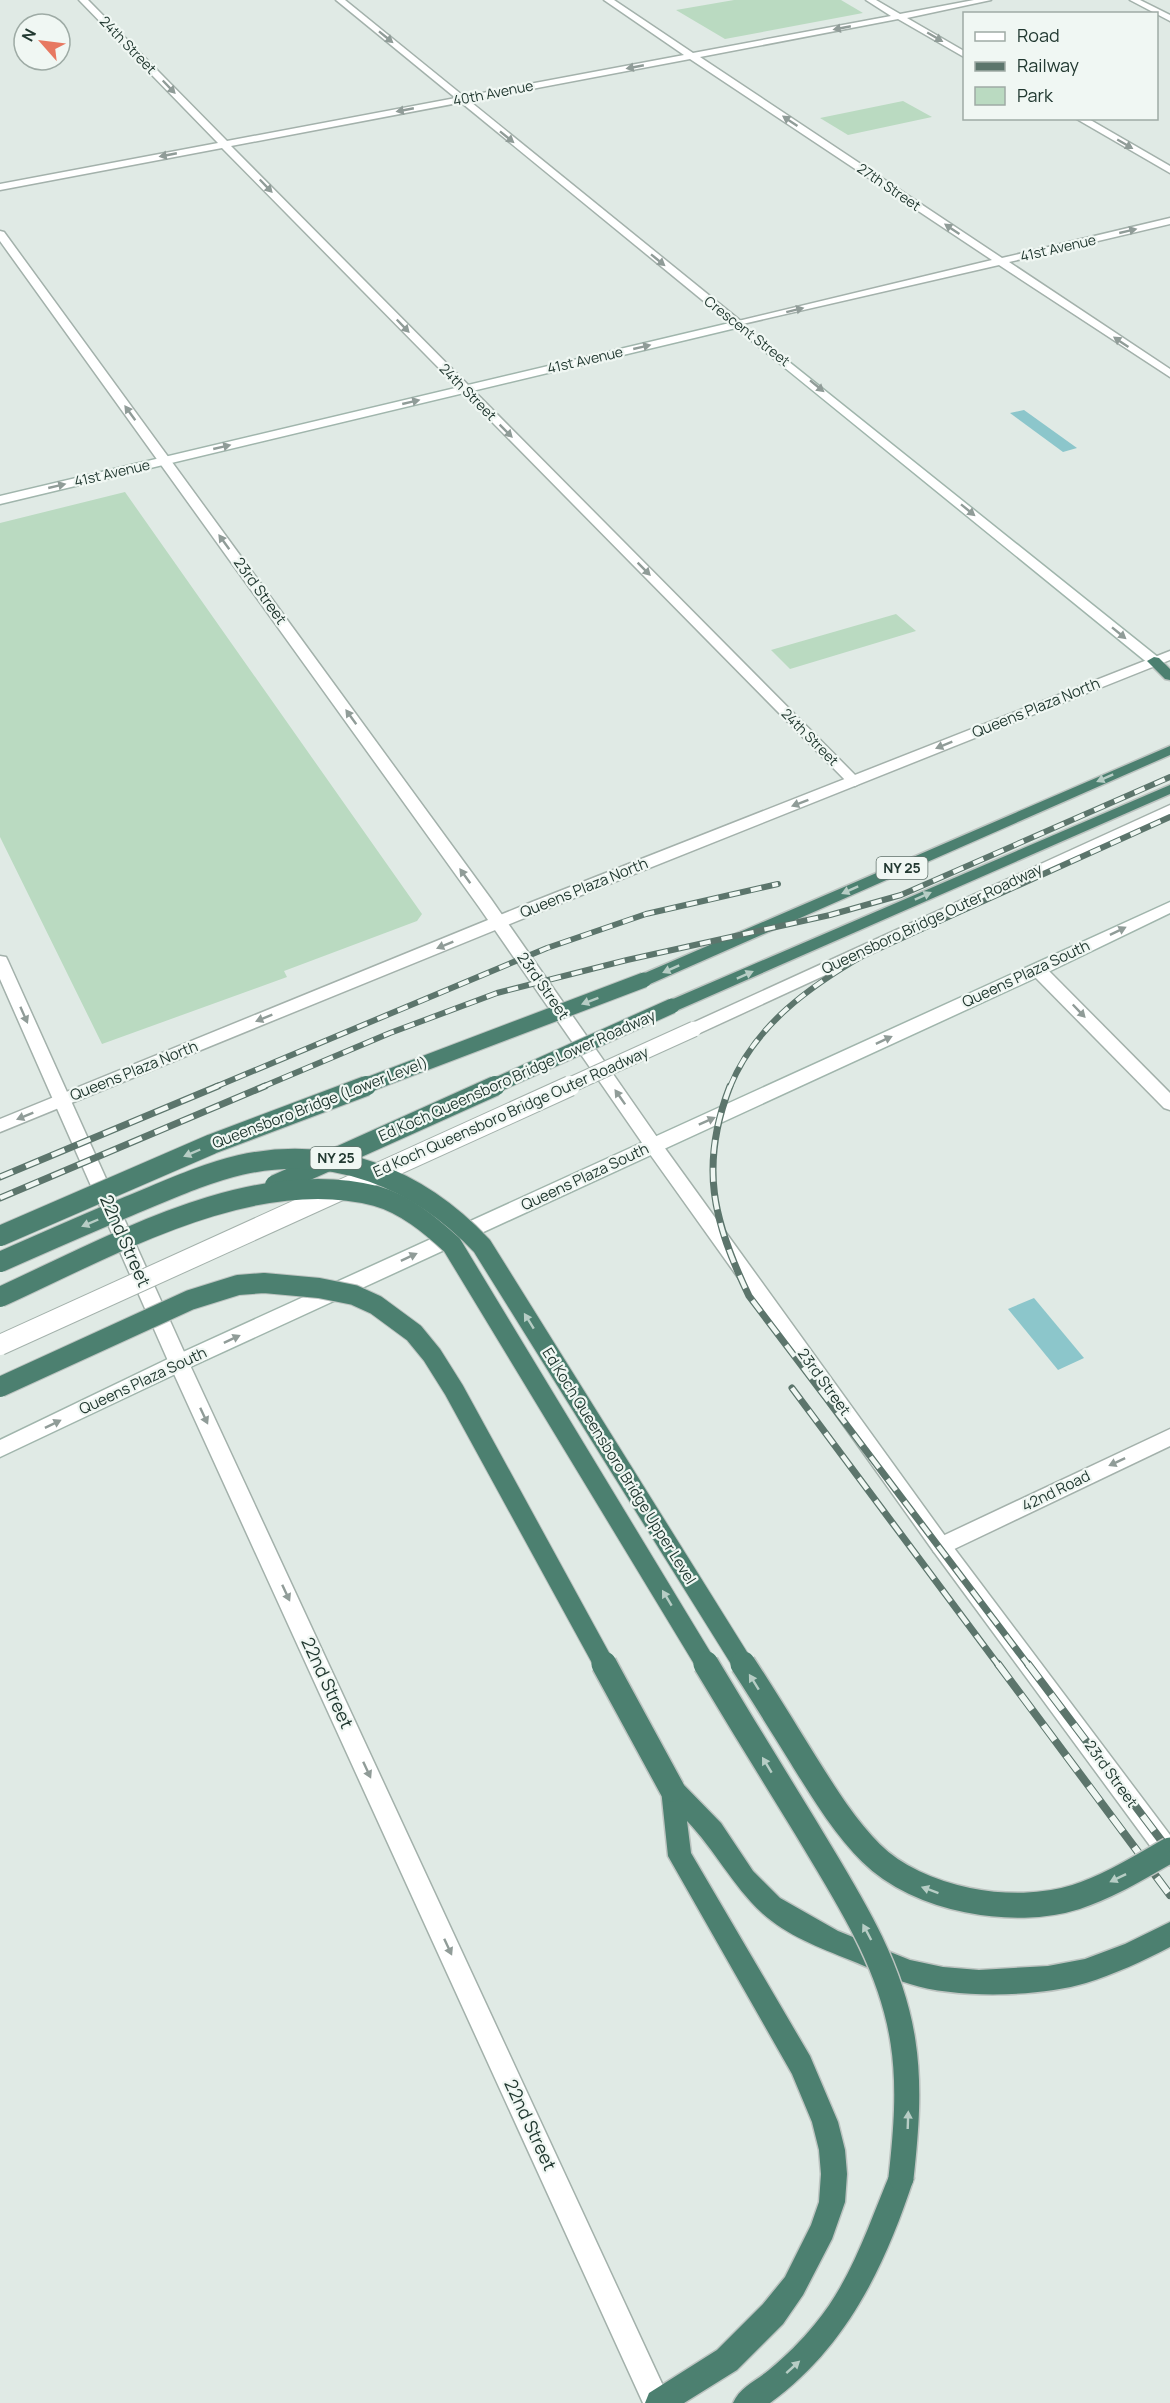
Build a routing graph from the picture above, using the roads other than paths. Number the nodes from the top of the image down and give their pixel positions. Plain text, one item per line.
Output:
1 (84, 0) edge
2 (340, 0) edge
3 (608, 0) edge
4 (870, 0) edge
5 (987, 0) edge
6 (1134, 0) edge
7 (900, 17) junction
8 (1170, 18) edge
9 (963, 53) edge
10 (693, 56) junction
11 (462, 99) junction
12 (1082, 120) edge
13 (225, 144) junction
14 (1170, 170) edge
15 (0, 187) edge
16 (1170, 221) edge
17 (0, 234) edge
18 (1001, 262) junction
19 (738, 324) junction
20 (1170, 374) edge
21 (465, 389) junction
22 (165, 460) junction
23 (0, 500) edge
24 (1170, 655) edge
25 (1154, 661) junction
26 (1170, 676) edge
27 (1170, 742) edge
28 (1164, 752) edge
29 (855, 782) junction
30 (1170, 791) edge
31 (1170, 810) edge
32 (1170, 907) edge
33 (499, 923) junction
34 (0, 961) edge
35 (1038, 970) junction
36 (694, 1029) joint
37 (63, 1100) junction
38 (1170, 1104) edge
39 (0, 1126) edge
40 (653, 1145) junction
41 (0, 1236) edge
42 (0, 1262) edge
43 (0, 1298) edge
44 (0, 1309) edge
45 (0, 1345) edge
46 (179, 1363) junction
47 (0, 1387) edge
48 (1170, 1437) edge
49 (0, 1449) edge
50 (942, 1546) junction
51 (672, 1789) junction
52 (1170, 1852) edge
53 (1170, 1934) edge
54 (658, 2403) edge
55 (747, 2403) edge

1 -> 13 street, 24th Street
2 -> 11 street, Crescent Street
3 - 10 street, 27th Street
4 - 7 street
5 - 7 street, 40th Avenue
6 - 8 street
7 -> 9 street
7 -> 10 street, 40th Avenue
10 -> 11 street, 40th Avenue
18 -> 10 street, 27th Street
11 -> 13 street, 40th Avenue
11 -> 19 street, Crescent Street
12 -> 14 street
13 -> 15 street, 40th Avenue
13 -> 21 street, 24th Street
18 -> 16 street, 41st Avenue
22 -> 17 street, 23rd Street
19 -> 18 street, 41st Avenue
20 -> 18 street, 27th Street
21 -> 19 street, 41st Avenue
19 -> 25 street, Crescent Street
22 -> 21 street, 41st Avenue
21 -> 29 street, 24th Street
23 -> 22 street, 41st Avenue
33 -> 22 street, 23rd Street
24 - 25 street, Queens Plaza North
25 - 26 highway
25 -> 29 street, Queens Plaza North
27 - 28 highway
28 -> 41 highway, Queensboro Bridge (Lower Level) / NY 25, bridge
29 -> 33 street, Queens Plaza North
44 -> 30 highway, Ed Koch Queensboro Bridge Lower Roadway / NY 25, bridge
31 - 36 street, Queensboro Bridge Outer Roadway
35 -> 32 street, Queens Plaza South
33 -> 37 street, Queens Plaza North
40 -> 33 street, 23rd Street
34 -> 37 street, 22nd Street
35 -> 38 street
40 -> 35 street, Queens Plaza South
36 - 45 street, Ed Koch Queensboro Bridge Outer Roadway, bridge
37 -> 39 street, Queens Plaza North
37 - 46 street, 22nd Street
46 -> 40 street, Queens Plaza South
40 - 50 street, 23rd Street
52 -> 42 highway, Ed Koch Queensboro Bridge Upper Level, bridge
55 -> 43 highway, bridge
49 -> 46 street, Queens Plaza South
46 -> 54 street, 22nd Street
47 - 51 highway, bridge
48 -> 50 street, 42nd Road
50 - 52 street, 23rd Street
51 - 53 highway, bridge
51 - 54 highway

